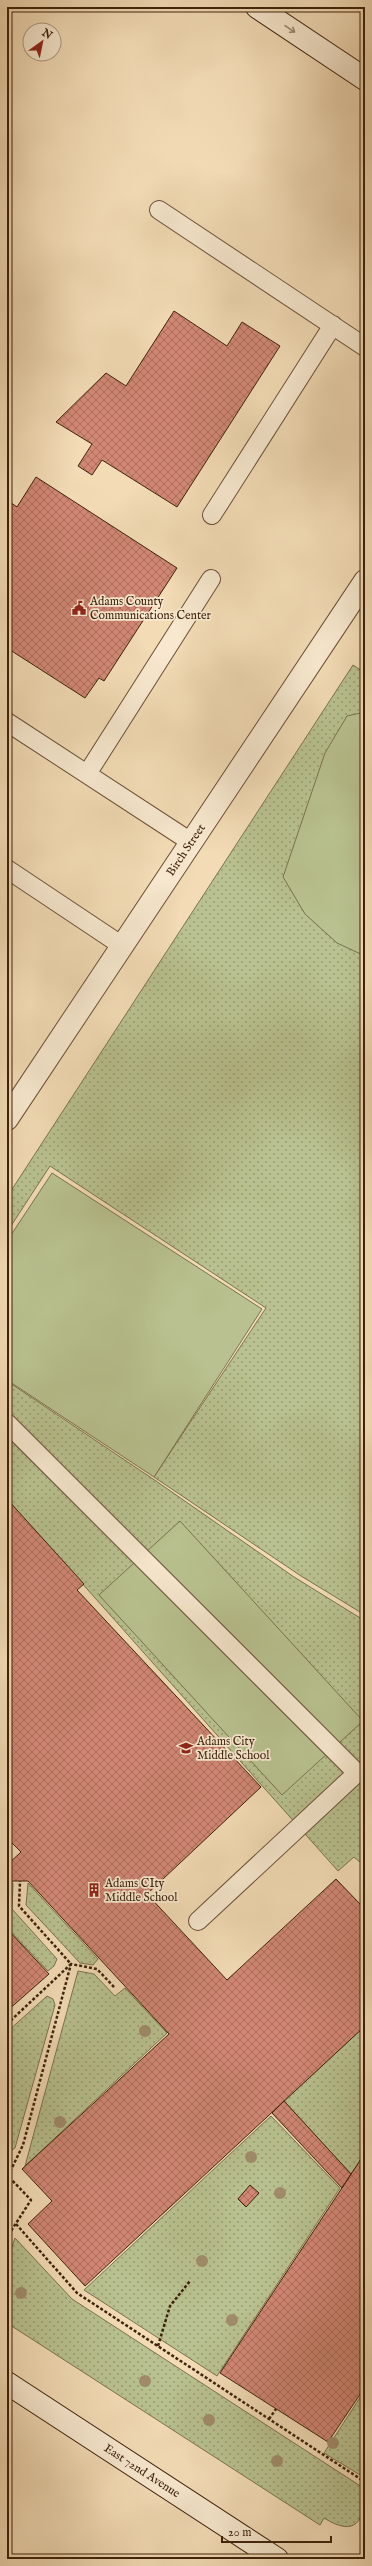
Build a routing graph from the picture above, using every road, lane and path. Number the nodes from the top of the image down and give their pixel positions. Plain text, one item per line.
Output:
1 (257, 7) edge
2 (365, 79) edge
3 (159, 210) dead end
4 (333, 326) junction
5 (365, 347) edge
6 (212, 515) dead end
7 (212, 579) dead end
8 (365, 582) edge
9 (7, 722) edge
10 (87, 774) junction
11 (191, 842) junction
12 (7, 869) edge
13 (121, 946) junction
14 (7, 1119) edge
15 (7, 1423) edge
16 (20, 1881) dead end
17 (198, 1921) dead end
18 (71, 1964) junction
19 (114, 1988) dead end
20 (7, 2024) edge
21 (8, 2176) edge
22 (16, 2224) junction
23 (7, 2245) edge
24 (190, 2281) dead end
25 (158, 2346) junction
26 (7, 2383) edge
27 (276, 2409) dead end
28 (269, 2419) junction
29 (365, 2482) edge
30 (278, 2559) edge

1 -> 2 street
3 - 4 lane
4 - 5 lane
4 - 6 lane
7 - 10 lane
8 - 11 street, Birch Street
9 - 10 lane
10 - 11 lane
11 - 13 street, Birch Street
12 - 13 lane
13 - 14 street, Birch Street
15 - 17 lane
16 - 18 path
18 - 19 path
18 - 20 path
18 - 21 path
21 - 22 path
22 - 23 path
22 - 25 path
24 - 25 path
25 - 28 path
26 - 30 street, East 72nd Avenue
27 - 28 path
28 - 29 path

